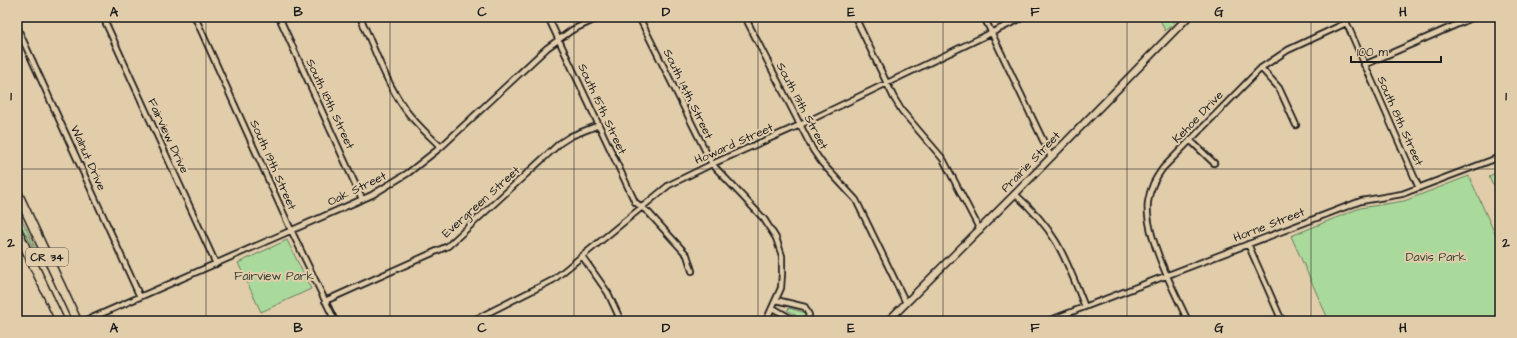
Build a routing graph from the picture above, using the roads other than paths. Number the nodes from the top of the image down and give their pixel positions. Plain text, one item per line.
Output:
1 (103, 17) edge
2 (194, 17) edge
3 (279, 17) edge
4 (360, 17) edge
5 (548, 17) edge
6 (600, 17) edge
7 (639, 17) edge
8 (745, 17) edge
9 (855, 17) edge
10 (984, 17) edge
11 (1024, 17) edge
12 (1188, 17) edge
13 (1344, 17) edge
14 (1474, 17) edge
15 (1346, 23) junction
16 (17, 27) edge
17 (992, 32) junction
18 (558, 40) junction
19 (1364, 65) junction
20 (1261, 68) junction
21 (886, 83) junction
22 (599, 125) junction
23 (800, 125) junction
24 (1296, 125) dead end
25 (1190, 140) junction
26 (441, 147) junction
27 (1051, 157) junction
28 (1500, 157) edge
29 (1214, 163) dead end
30 (712, 164) junction
31 (1419, 188) junction
32 (17, 192) edge
33 (1015, 194) junction
34 (362, 199) junction
35 (642, 207) junction
36 (17, 230) edge
37 (291, 230) junction
38 (980, 230) junction
39 (1248, 244) junction
40 (582, 256) junction
41 (216, 264) junction
42 (692, 271) dead end
43 (1168, 276) junction
44 (140, 297) junction
45 (776, 300) junction
46 (325, 301) junction
47 (906, 303) junction
48 (1084, 307) junction
49 (773, 308) junction
50 (60, 321) edge
51 (77, 321) edge
52 (85, 321) edge
53 (335, 321) edge
54 (472, 321) edge
55 (621, 321) edge
56 (766, 321) edge
57 (795, 321) edge
58 (806, 321) edge
59 (888, 321) edge
60 (1048, 321) edge
61 (1188, 321) edge
62 (1282, 321) edge

1 - 41 street, Fairview Drive
2 - 37 street, South 19th Street
3 - 34 street, South 18th Street
4 - 26 street
5 - 18 street, South 15th Street
6 - 18 street, Oak Street
7 - 30 street, South 14th Street
8 - 23 street, South 13th Street
9 - 21 street
10 - 17 street
11 - 17 street, Howard Street
12 - 27 street, Prairie Street
13 - 15 street, South 8th Street
14 - 19 street
15 - 19 street, South 8th Street
15 - 20 street, Kehoe Drive
16 - 44 street, Walnut Drive
17 - 21 street, Howard Street
17 - 27 street
18 - 22 street, South 15th Street
18 - 26 street, Oak Street
19 - 31 street, South 8th Street
20 - 24 street
20 - 25 street, Kehoe Drive
21 - 23 street, Howard Street
21 - 38 street
22 - 35 street, South 15th Street
22 - 46 street, Evergreen Street
23 - 30 street, Howard Street
23 - 47 street, South 13th Street
25 - 29 street
25 - 43 street, Kehoe Drive
26 - 34 street, Oak Street
27 - 33 street, Prairie Street
28 - 31 street, Horne Street
30 - 35 street, Howard Street
30 - 45 street, South 14th Street
31 - 39 street, Horne Street
32 - 51 main road, CR 34
33 - 38 street, Prairie Street
33 - 48 street
34 - 37 street, Oak Street
35 - 40 street, Howard Street
35 - 42 street, South 15th Street
36 - 50 main road, CR 34
37 - 41 street, Oak Street
37 - 46 street, South 19th Street
38 - 47 street, Prairie Street
39 - 43 street, Horne Street
39 - 62 street
40 - 54 street, Howard Street
40 - 55 street
41 - 44 street, Oak Street
43 - 48 street, Horne Street
43 - 61 street, Kehoe Drive
44 - 52 street, Oak Street
45 - 49 street, South 14th Street
45 - 58 street
46 - 53 street, South 19th Street
47 - 59 street, Prairie Street
48 - 60 street, Horne Street
49 - 56 street, South 14th Street
49 - 57 street

